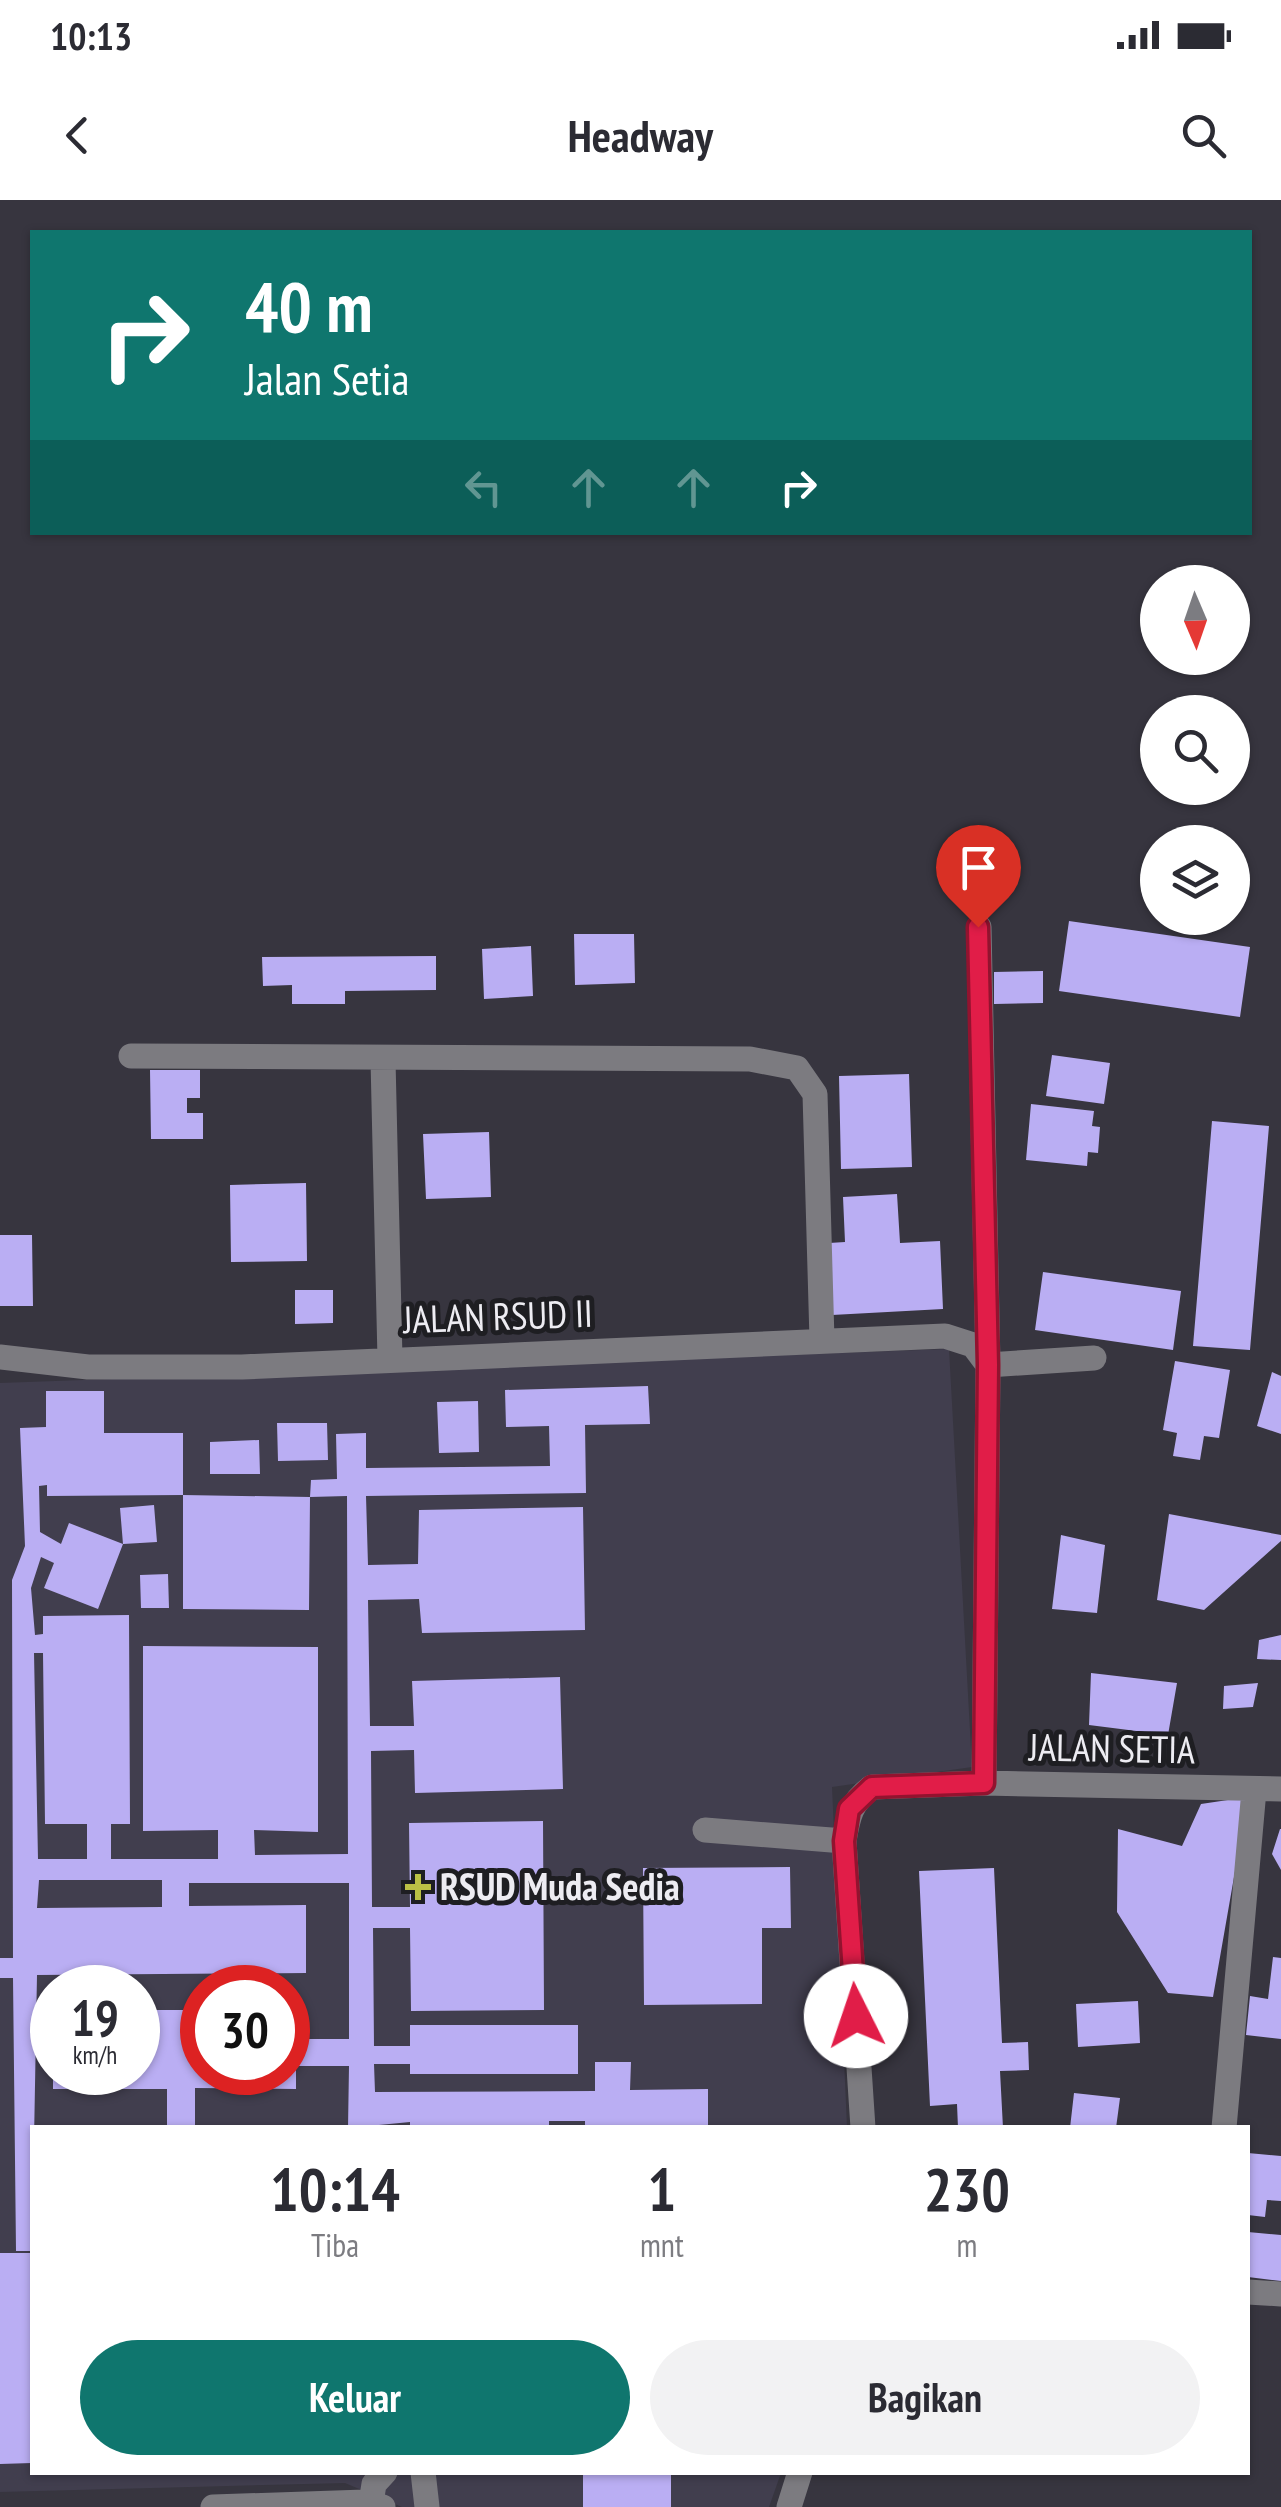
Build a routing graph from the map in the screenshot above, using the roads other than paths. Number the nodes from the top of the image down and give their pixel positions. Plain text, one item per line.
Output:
1 (978, 927) dead end
2 (131, 1056) dead end
3 (383, 1060) junction
4 (822, 1340) junction
5 (0, 1356) edge
6 (1094, 1358) dead end
7 (390, 1359) junction
8 (988, 1365) junction
9 (984, 1783) junction
10 (1281, 1789) edge
11 (1254, 1790) junction
12 (705, 1830) dead end
13 (844, 1841) junction
14 (863, 2125) edge
15 (1224, 2125) edge
16 (1250, 2292) edge
17 (1281, 2294) edge
18 (382, 2475) edge
19 (423, 2475) edge
20 (799, 2475) edge
21 (377, 2505) edge
22 (213, 2507) edge
23 (427, 2507) edge
24 (789, 2507) edge

1 - 8 street
2 - 3 street
3 - 4 street
3 - 7 street
4 - 7 street, JALAN RSUD II
4 - 8 street, JALAN RSUD II
5 - 7 street, JALAN RSUD II
6 - 8 street
8 - 9 street
9 - 11 street, JALAN SETIA
9 - 13 street, JALAN SETIA
10 - 11 street, JALAN SETIA
11 - 15 street
12 - 13 street
13 - 14 street, JALAN SETIA
16 - 17 street
18 - 21 street
19 - 23 street
20 - 24 street
21 - 22 street

